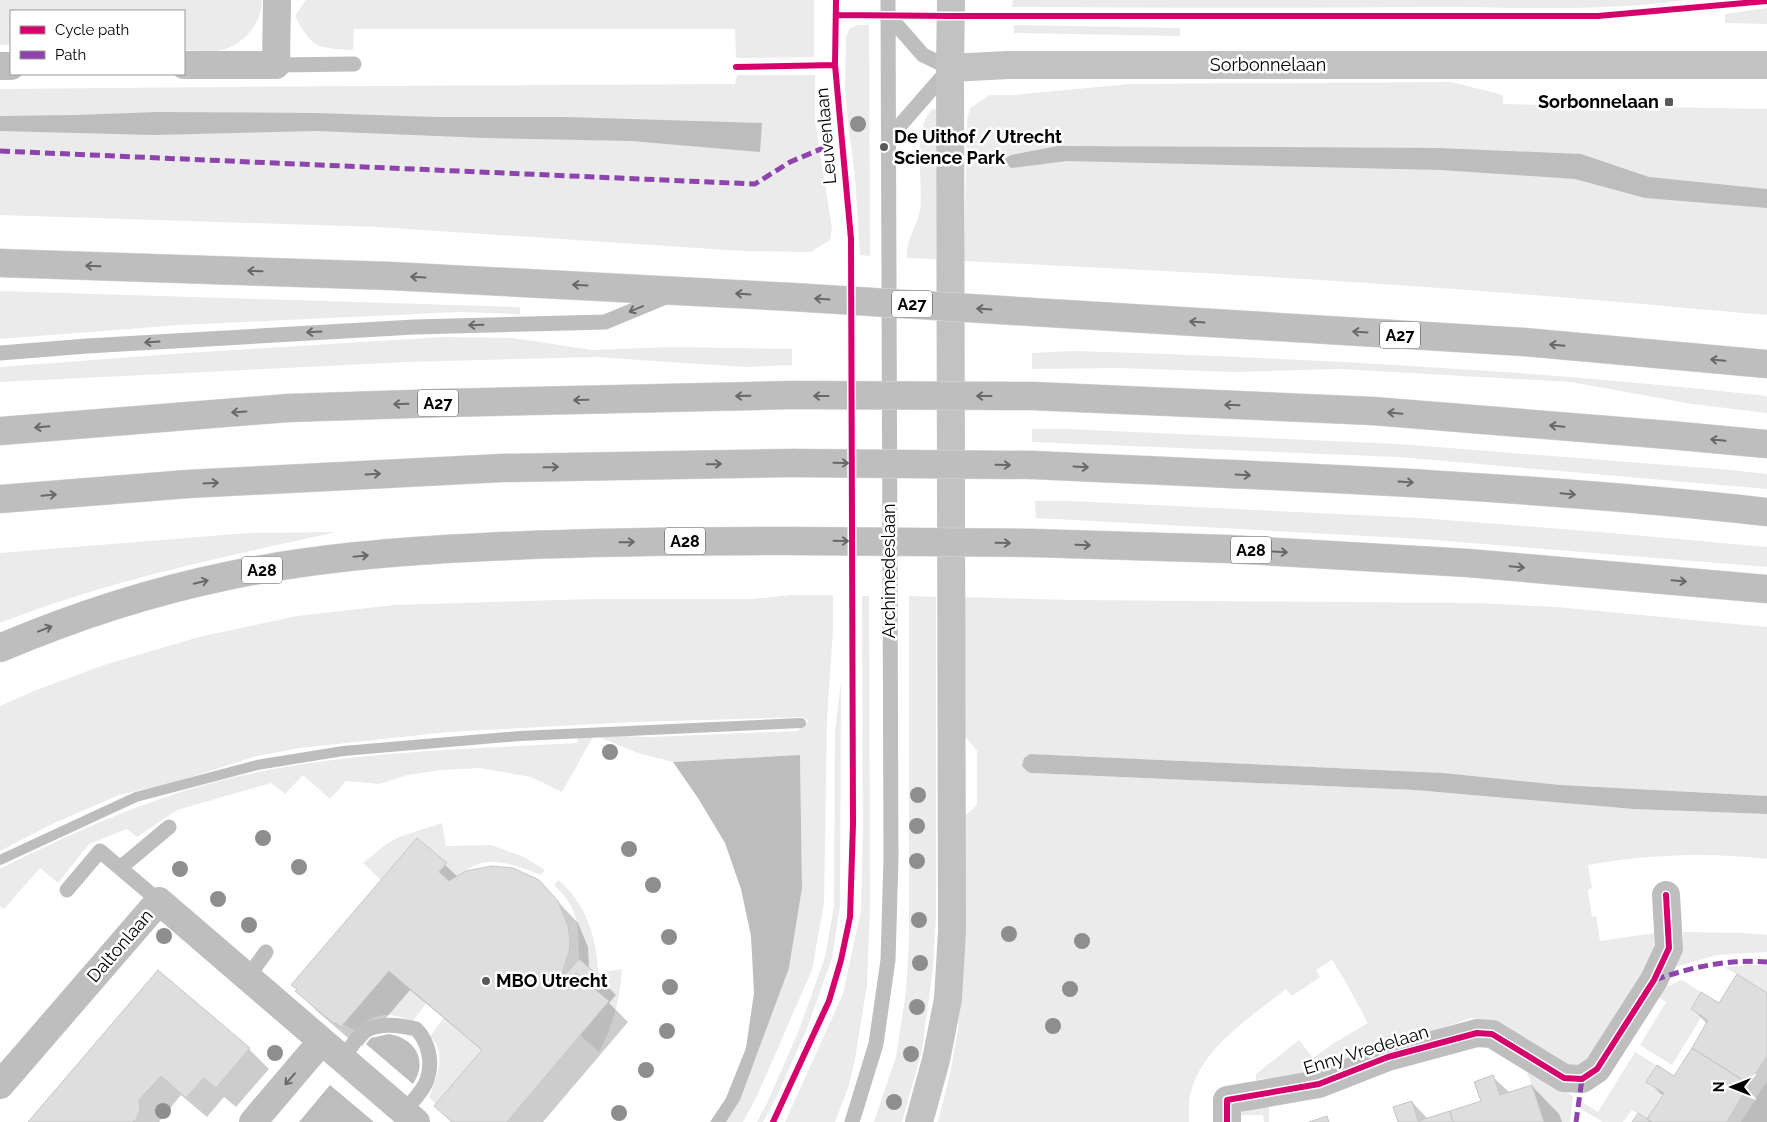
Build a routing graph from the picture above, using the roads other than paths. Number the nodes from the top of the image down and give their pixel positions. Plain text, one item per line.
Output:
1 (277, 0) edge
2 (952, 0) edge
3 (888, 7) edge
4 (354, 64) dead end
5 (185, 65) edge
6 (276, 65) junction
7 (1767, 65) edge
8 (950, 68) junction
9 (889, 138) junction
10 (0, 263) edge
11 (681, 290) junction
12 (0, 353) edge
13 (1767, 364) edge
14 (0, 431) edge
15 (1767, 444) edge
16 (0, 499) edge
17 (1767, 512) edge
18 (1767, 590) edge
19 (0, 648) edge
20 (169, 827) dead end
21 (120, 868) junction
22 (67, 890) dead end
23 (1666, 895) dead end
24 (159, 901) junction
25 (266, 952) dead end
26 (248, 978) junction
27 (321, 1042) junction
28 (342, 1059) junction
29 (0, 1086) edge
30 (410, 1117) edge
31 (252, 1122) edge
32 (852, 1122) edge
33 (919, 1122) edge
34 (1227, 1122) edge

1 - 6 main road
2 - 8 main road
3 - 8 lane, Sorbonnelaan
3 - 9 lane, Archimedeslaan
4 - 6 lane
5 - 6 main road
7 - 8 main road, Sorbonnelaan
8 - 9 lane
8 - 33 main road
9 - 32 lane, Archimedeslaan
11 -> 10 main road, A27
11 -> 12 lane, A27
13 -> 11 main road, A27, bridge
15 -> 14 main road, A27, bridge
16 -> 17 main road, bridge
19 -> 18 main road, A28, bridge
20 - 21 lane
21 - 22 lane
21 - 24 lane
23 - 34 main road, Enny Vredelaan
24 - 26 main road, Daltonlaan
24 - 29 main road, Daltonlaan
25 - 26 lane
26 - 27 main road, Daltonlaan
27 - 28 main road, Daltonlaan
27 -> 31 main road
28 - 30 main road, Daltonlaan
28 - 30 lane

